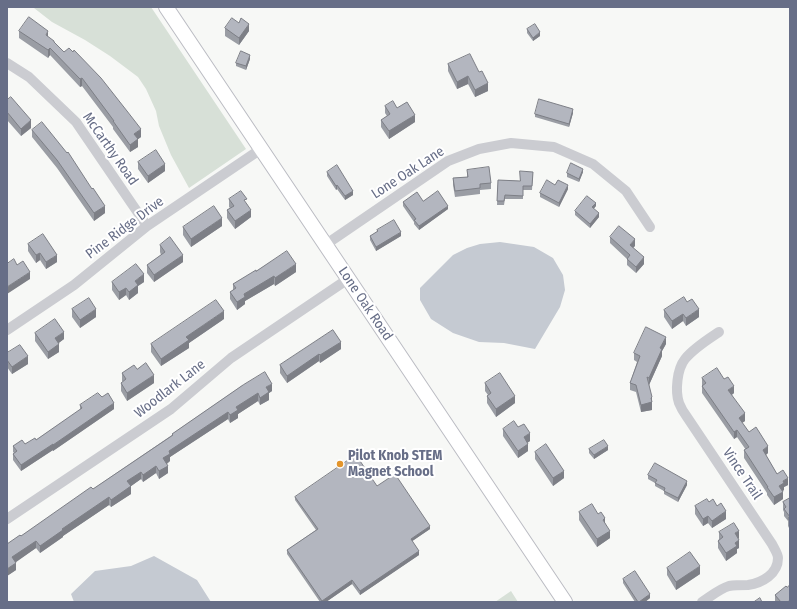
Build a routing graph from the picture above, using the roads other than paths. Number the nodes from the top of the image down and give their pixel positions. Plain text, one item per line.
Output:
1 (166, 7) edge
2 (7, 64) edge
3 (261, 149) junction
4 (147, 226) junction
5 (650, 227) dead end
6 (325, 245) junction
7 (348, 279) junction
8 (7, 330) edge
9 (719, 332) dead end
10 (7, 519) edge
11 (565, 602) edge
12 (702, 602) edge

1 - 3 main road, Lone Oak Road
2 - 4 street, McCarthy Road
3 - 4 street, Pine Ridge Drive
3 - 6 main road, Lone Oak Road
4 - 8 street, Pine Ridge Drive
5 - 6 street, Lone Oak Lane
6 - 7 main road, Lone Oak Road
7 - 10 street, Woodlark Lane
7 - 11 main road, Lone Oak Road
9 - 12 street, Vince Trail

